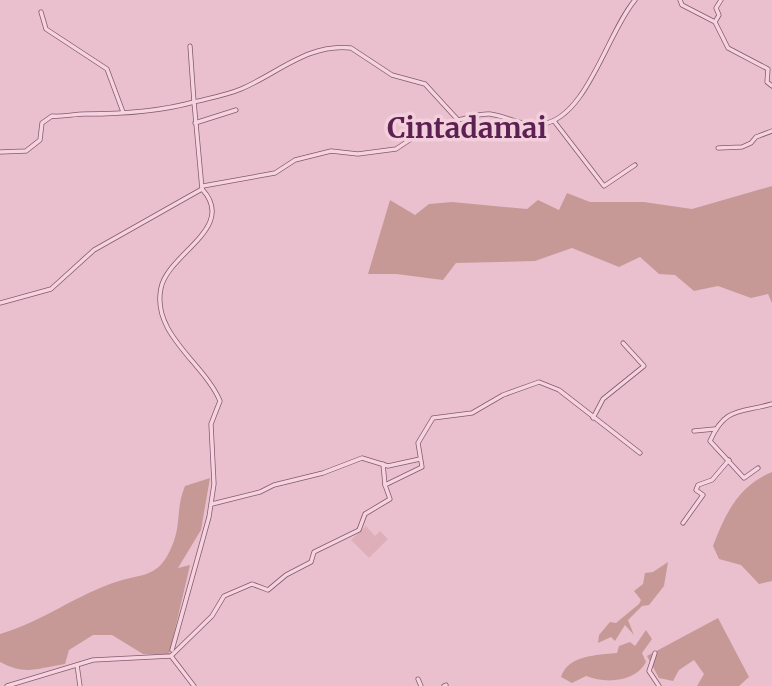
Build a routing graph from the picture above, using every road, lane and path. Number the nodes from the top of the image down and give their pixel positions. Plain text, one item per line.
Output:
1 (635, 0) edge
2 (680, 0) edge
3 (721, 0) edge
4 (41, 12) dead end
5 (715, 22) junction
6 (190, 46) dead end
7 (772, 86) edge
8 (194, 102) junction
9 (236, 110) dead end
10 (123, 112) junction
11 (458, 120) junction
12 (554, 121) junction
13 (195, 123) junction
14 (772, 131) edge
15 (718, 148) dead end
16 (0, 152) edge
17 (635, 165) dead end
18 (203, 188) junction
19 (0, 303) edge
20 (623, 344) dead end
21 (772, 404) edge
22 (593, 418) junction
23 (715, 429) junction
24 (694, 431) dead end
25 (418, 452) junction
26 (640, 453) dead end
27 (729, 460) junction
28 (383, 464) junction
29 (758, 468) dead end
30 (385, 485) junction
31 (212, 504) junction
32 (683, 523) dead end
33 (655, 653) dead end
34 (171, 655) junction
35 (77, 665) junction
36 (418, 679) dead end
37 (7, 686) edge
38 (80, 686) edge
39 (194, 686) edge
40 (421, 686) edge
41 (659, 686) edge

1 - 12 street
2 - 5 street
3 - 5 street
4 - 10 street
5 - 7 street
6 - 8 street
8 - 10 street
8 - 11 street
8 - 13 street
9 - 13 street
10 - 16 street
11 - 12 street
11 - 18 street
12 - 17 street
13 - 18 street
14 - 15 street
18 - 19 street
18 - 31 street
20 - 22 street
21 - 23 street
22 - 25 street
22 - 26 street
23 - 24 street
23 - 27 street
25 - 28 street
25 - 30 street
27 - 29 street
27 - 32 street
28 - 30 street
28 - 31 street
30 - 34 street
31 - 34 street
33 - 41 street
34 - 35 street
34 - 39 street
35 - 37 street
35 - 38 street
36 - 40 street

